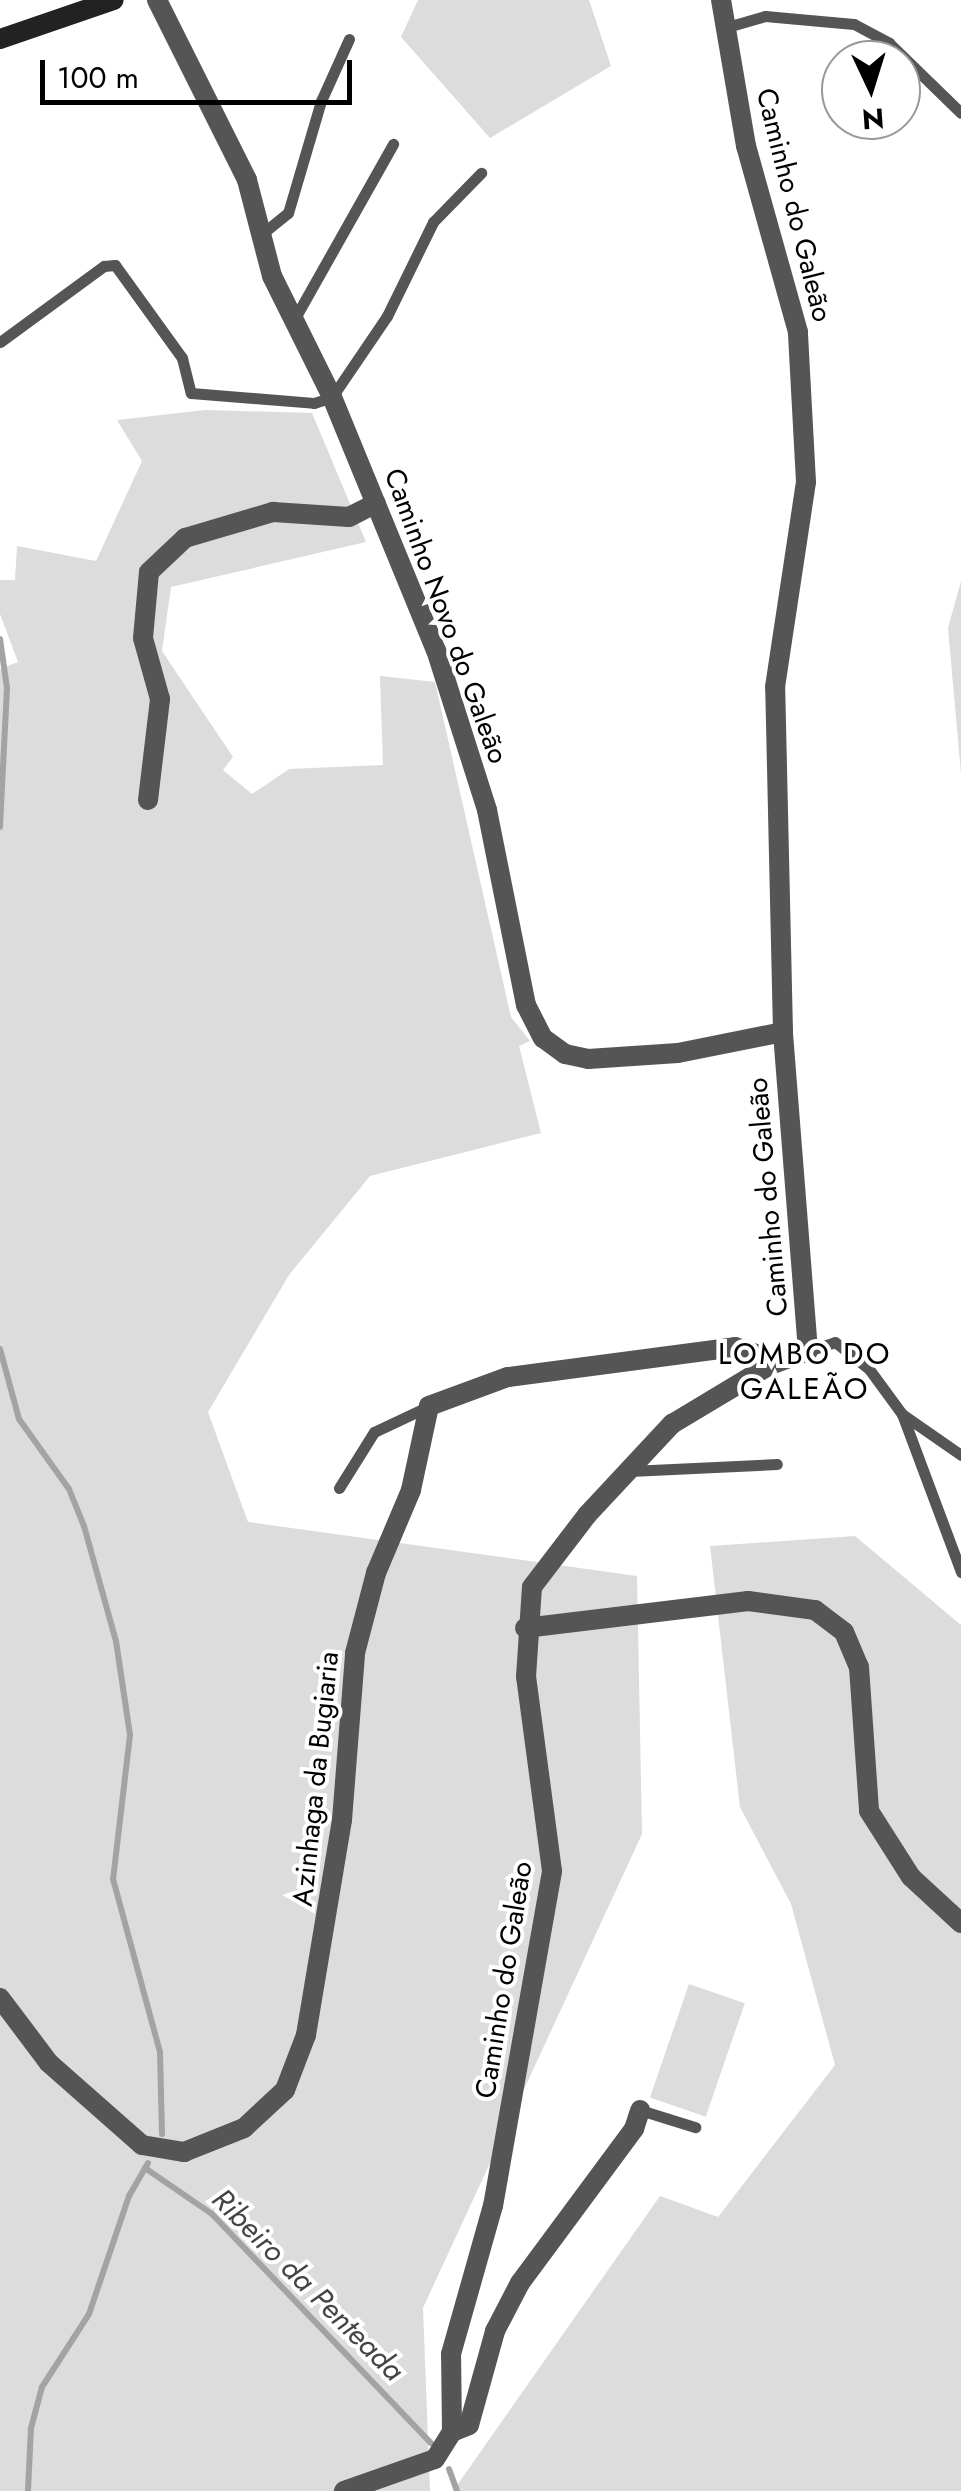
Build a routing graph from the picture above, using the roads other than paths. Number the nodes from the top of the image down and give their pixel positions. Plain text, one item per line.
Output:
1 (114, 0) edge
2 (157, 0) edge
3 (722, 0) edge
4 (727, 26) junction
5 (0, 39) edge
6 (349, 39) dead end
7 (961, 113) edge
8 (392, 144) dead end
9 (481, 172) dead end
10 (263, 233) junction
11 (294, 318) junction
12 (0, 342) edge
13 (332, 397) junction
14 (376, 503) junction
15 (148, 800) dead end
16 (783, 1032) junction
17 (808, 1351) junction
18 (770, 1365) junction
19 (429, 1406) junction
20 (902, 1414) junction
21 (961, 1455) edge
22 (777, 1464) dead end
23 (626, 1471) junction
24 (339, 1488) dead end
25 (961, 1572) edge
26 (525, 1628) junction
27 (961, 1922) edge
28 (0, 1998) edge
29 (640, 2110) joint
30 (695, 2127) dead end
31 (452, 2432) junction
32 (344, 2491) edge

1 - 5 main road
2 - 10 street, Caminho Novo do Galeão
3 - 4 street, Caminho do Galeão
4 - 7 lane
4 - 16 street, Caminho do Galeão
6 - 10 lane
8 - 11 lane
9 - 13 lane
10 - 11 street, Caminho Novo do Galeão
11 - 13 street, Caminho Novo do Galeão
12 - 13 lane
13 - 14 street, Caminho Novo do Galeão
14 - 15 street
14 - 16 street, Caminho Novo do Galeão
16 - 17 street, Caminho do Galeão
17 - 18 street, Caminho do Galeão
17 - 20 lane
18 - 19 street
18 - 23 street, Caminho do Galeão
19 - 24 lane
19 - 28 street, Azinhaga da Bugiaria
20 - 21 lane
20 - 25 lane
22 - 23 lane
23 - 26 street, Caminho do Galeão
26 - 27 street
26 - 31 street, Caminho do Galeão
29 - 30 lane
29 - 31 street
31 - 32 street

